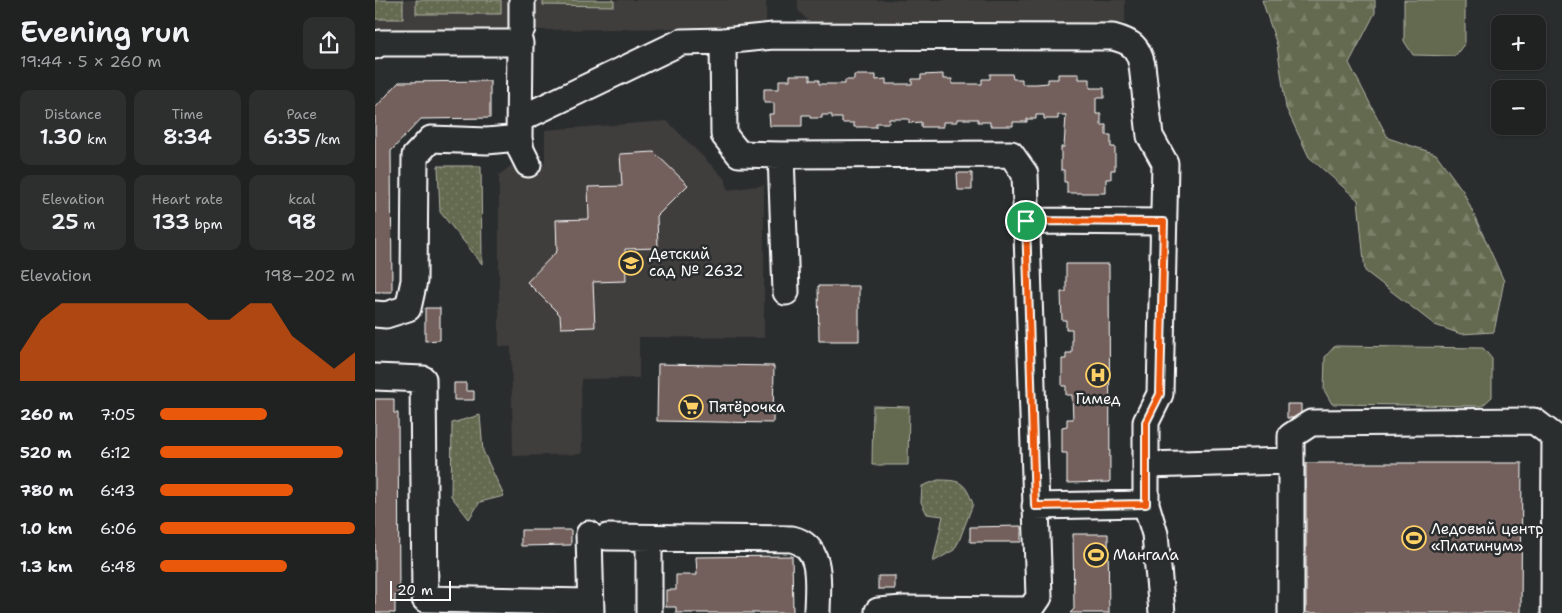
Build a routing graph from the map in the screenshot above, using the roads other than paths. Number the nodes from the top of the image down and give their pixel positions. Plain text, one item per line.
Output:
1 (522, 0) edge
2 (522, 28) dead end
3 (723, 41) junction
4 (375, 46) edge
5 (520, 128) junction
6 (781, 155) junction
7 (529, 164) dead end
8 (1026, 221) junction
9 (1164, 222) junction
10 (786, 292) dead end
11 (375, 314) edge
12 (375, 377) edge
13 (1291, 460) junction
14 (1146, 465) junction
15 (1146, 504) junction
16 (1035, 506) junction
17 (649, 538) junction
18 (590, 607) edge
19 (649, 613) edge
20 (817, 613) edge
21 (878, 613) edge
22 (1162, 613) edge
23 (1291, 613) edge
24 (1554, 613) edge

1 - 2 lane
3 - 5 lane
3 - 6 lane
3 - 9 lane
4 - 5 lane
5 - 7 lane
5 - 11 lane
6 - 8 lane
6 - 10 lane
8 - 9 lane
8 - 16 lane
9 - 14 lane
12 - 18 lane
13 - 14 lane
13 - 23 lane
13 - 24 lane
14 - 15 lane
15 - 16 lane
15 - 22 lane
16 - 21 lane
17 - 18 lane
17 - 19 lane
17 - 20 lane

